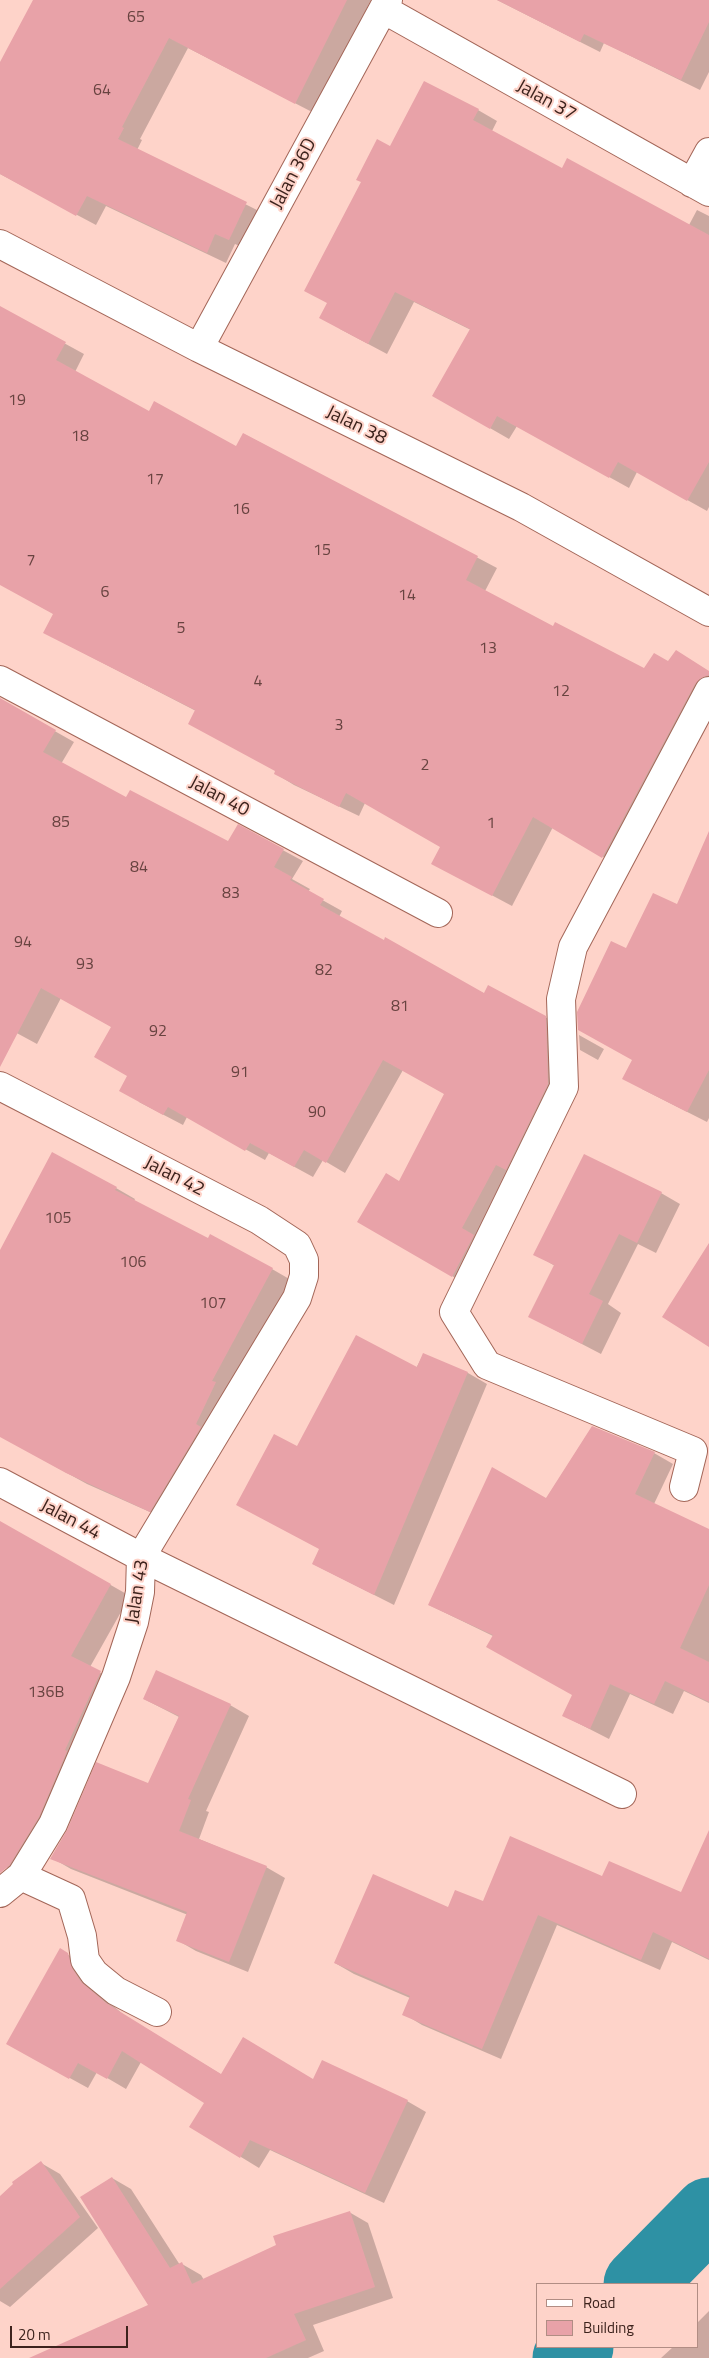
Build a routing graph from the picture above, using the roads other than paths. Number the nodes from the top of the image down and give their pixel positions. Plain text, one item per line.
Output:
1 (386, 4) edge
2 (709, 152) edge
3 (701, 188) edge
4 (0, 244) edge
5 (199, 348) junction
6 (709, 612) edge
7 (0, 680) edge
8 (709, 690) edge
9 (438, 913) dead end
10 (0, 1086) edge
11 (297, 1298) joint
12 (0, 1482) edge
13 (684, 1487) dead end
14 (140, 1557) junction
15 (622, 1794) dead end
16 (21, 1876) junction
17 (0, 1893) edge
18 (157, 2012) dead end

1 - 3 street, Jalan 37
1 - 5 street, Jalan 36D
2 - 3 street
4 - 5 street, Jalan 38
5 - 6 street, Jalan 38
7 - 9 street, Jalan 40
8 - 13 street
10 - 11 street, Jalan 42
11 - 14 street, Jalan 43
12 - 14 street, Jalan 44
14 - 15 street, Jalan 44
14 - 16 street, Jalan 43
16 - 17 street, Jalan 43
16 - 18 street

